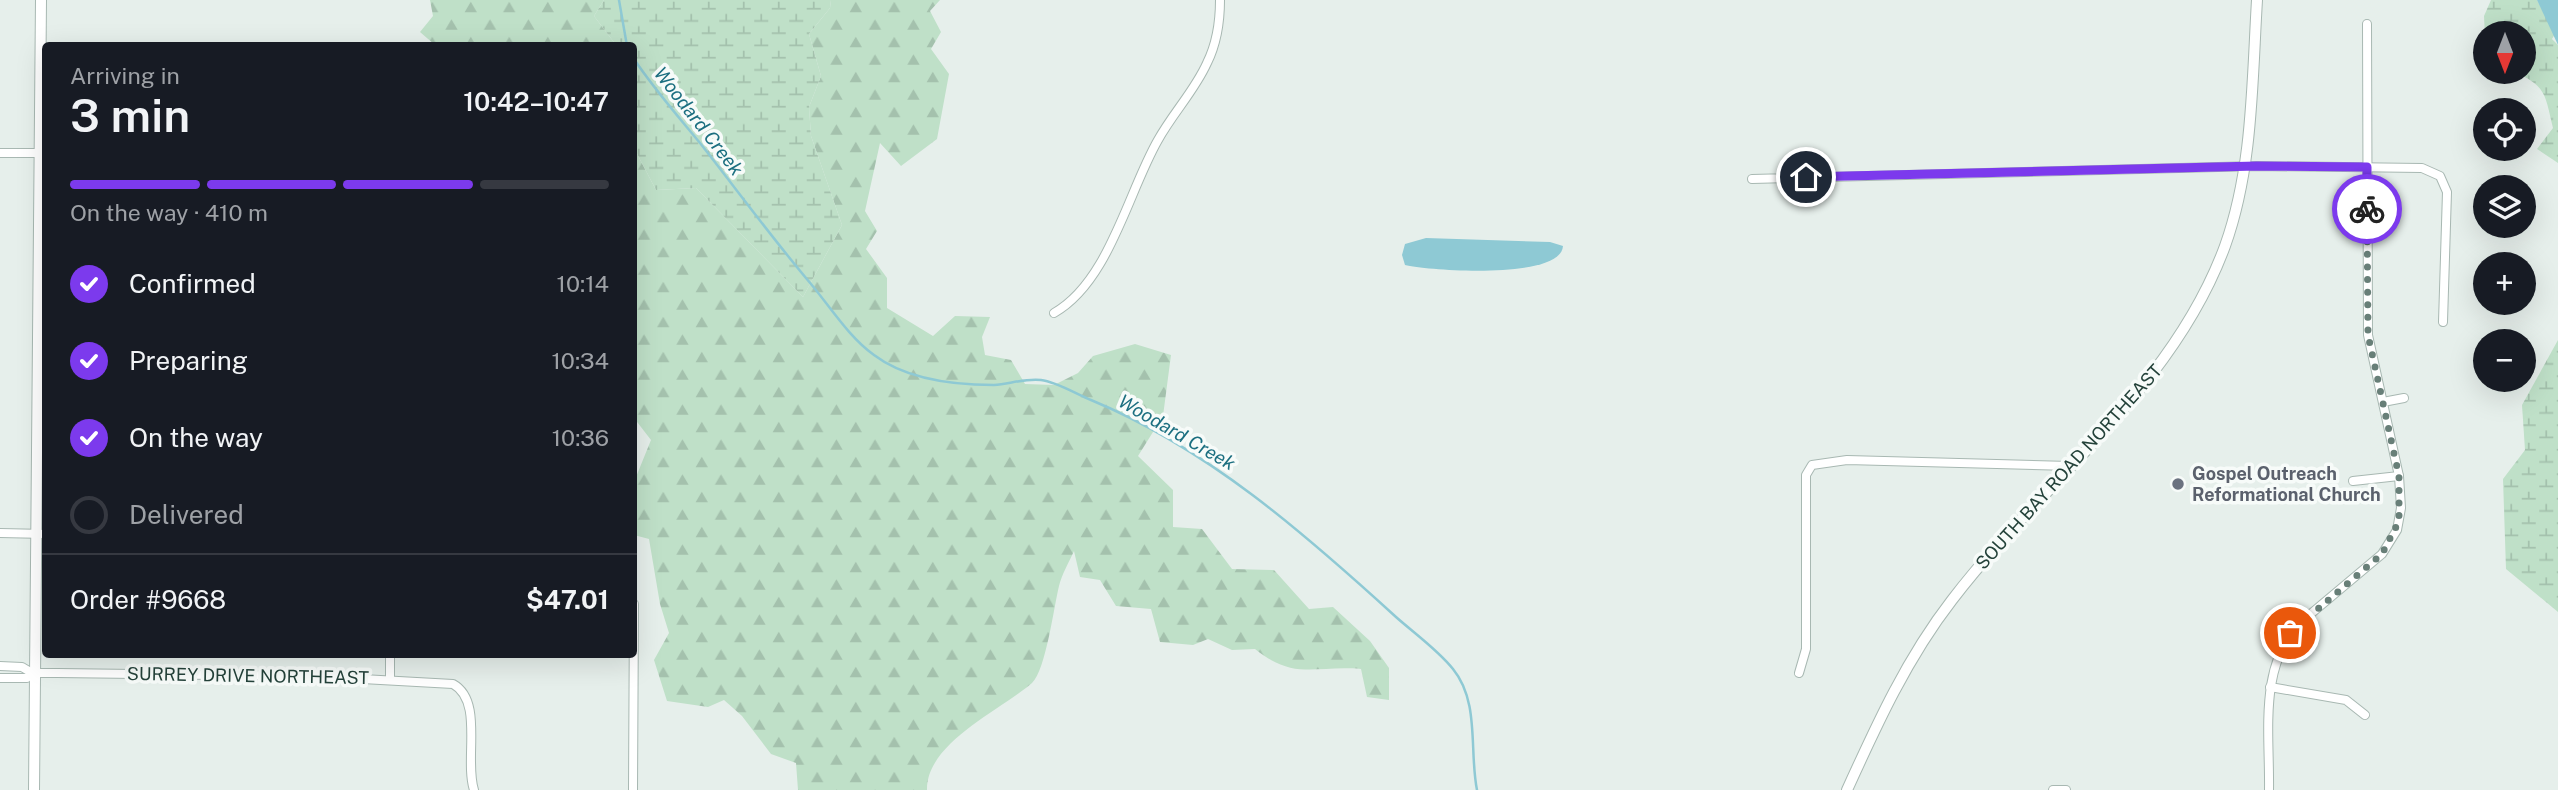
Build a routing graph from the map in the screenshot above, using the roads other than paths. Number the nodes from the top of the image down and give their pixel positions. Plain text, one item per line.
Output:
1 (41, 0) edge
2 (1220, 0) edge
3 (2257, 0) edge
4 (2367, 24) dead end
5 (42, 116) edge
6 (0, 153) edge
7 (38, 153) junction
8 (2244, 166) junction
9 (2367, 167) junction
10 (1752, 179) dead end
11 (42, 235) edge
12 (1055, 313) dead end
13 (2443, 322) dead end
14 (41, 359) edge
15 (2404, 398) dead end
16 (2383, 402) junction
17 (2070, 466) junction
18 (2399, 476) junction
19 (2353, 481) dead end
20 (0, 533) edge
21 (41, 533) edge
22 (390, 658) edge
23 (634, 658) edge
24 (0, 666) edge
25 (34, 673) junction
26 (1799, 673) dead end
27 (0, 678) edge
28 (390, 680) junction
29 (2270, 687) junction
30 (2365, 715) dead end
31 (34, 790) edge
32 (474, 790) edge
33 (633, 790) edge
34 (1847, 790) edge
35 (2053, 790) edge
36 (2066, 790) edge
37 (2269, 790) edge

1 - 5 street
2 - 12 street
3 - 8 street, SOUTH BAY ROAD NORTHEAST
4 - 9 street
5 - 7 street
6 - 7 street
7 - 11 street
8 - 9 street
8 - 10 street
8 - 17 street, SOUTH BAY ROAD NORTHEAST
9 - 13 street
9 - 16 street
11 - 14 street
14 - 21 street
15 - 16 street
16 - 18 street
17 - 26 street
17 - 34 street, SOUTH BAY ROAD NORTHEAST
18 - 19 street
18 - 29 street
20 - 21 street
21 - 25 street
22 - 28 street
23 - 33 street
24 - 25 street, SURREY DRIVE NORTHEAST
25 - 27 street, SURREY DRIVE NORTHEAST
25 - 28 street, SURREY DRIVE NORTHEAST
25 - 31 street
28 - 32 street, SURREY DRIVE NORTHEAST
29 - 30 street
29 - 37 street
35 - 36 street

